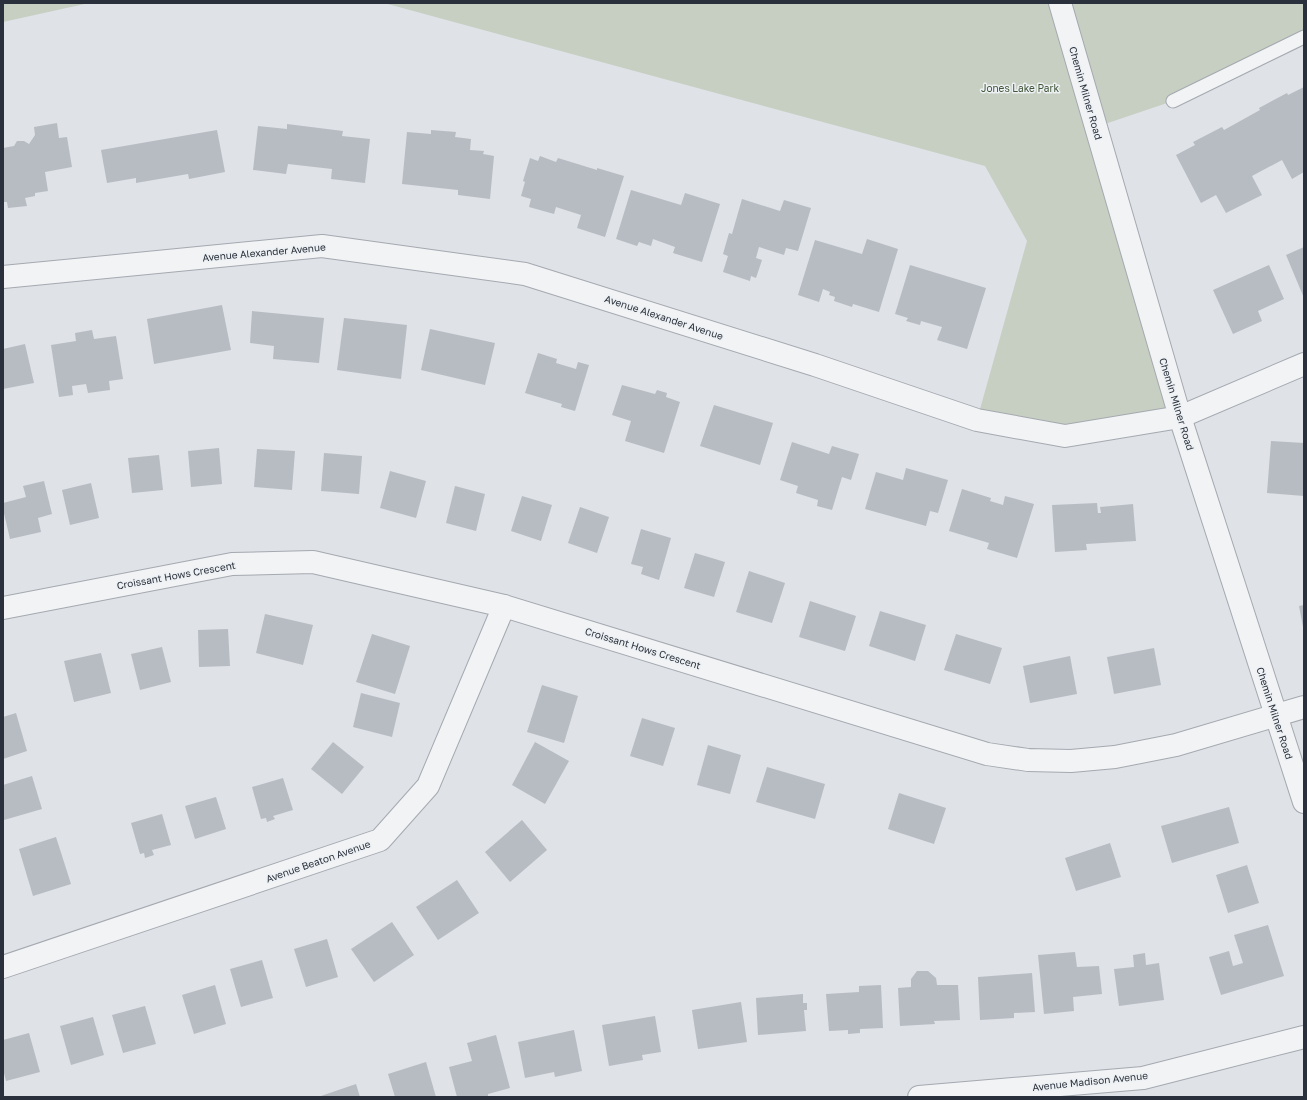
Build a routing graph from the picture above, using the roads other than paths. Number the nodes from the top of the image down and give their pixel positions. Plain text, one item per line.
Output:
1 (1060, 3) edge
2 (1304, 37) edge
3 (1173, 101) dead end
4 (3, 277) edge
5 (1304, 364) edge
6 (1180, 417) junction
7 (504, 606) junction
8 (3, 608) edge
9 (1304, 706) edge
10 (1276, 714) junction
11 (1304, 802) edge
12 (3, 967) edge
13 (1304, 1037) edge
14 (919, 1097) edge

1 - 6 street, Chemin Milner Road
2 - 3 lane
4 - 6 street, Avenue Alexander Avenue
5 - 6 street, Avenue Alexander Avenue
6 - 10 street, Chemin Milner Road
7 - 8 street, Croissant Hows Crescent
7 - 10 street, Croissant Hows Crescent
7 - 12 street, Avenue Beaton Avenue
9 - 10 street, Croissant Hows Crescent
10 - 11 street, Chemin Milner Road
13 - 14 street, Avenue Madison Avenue

